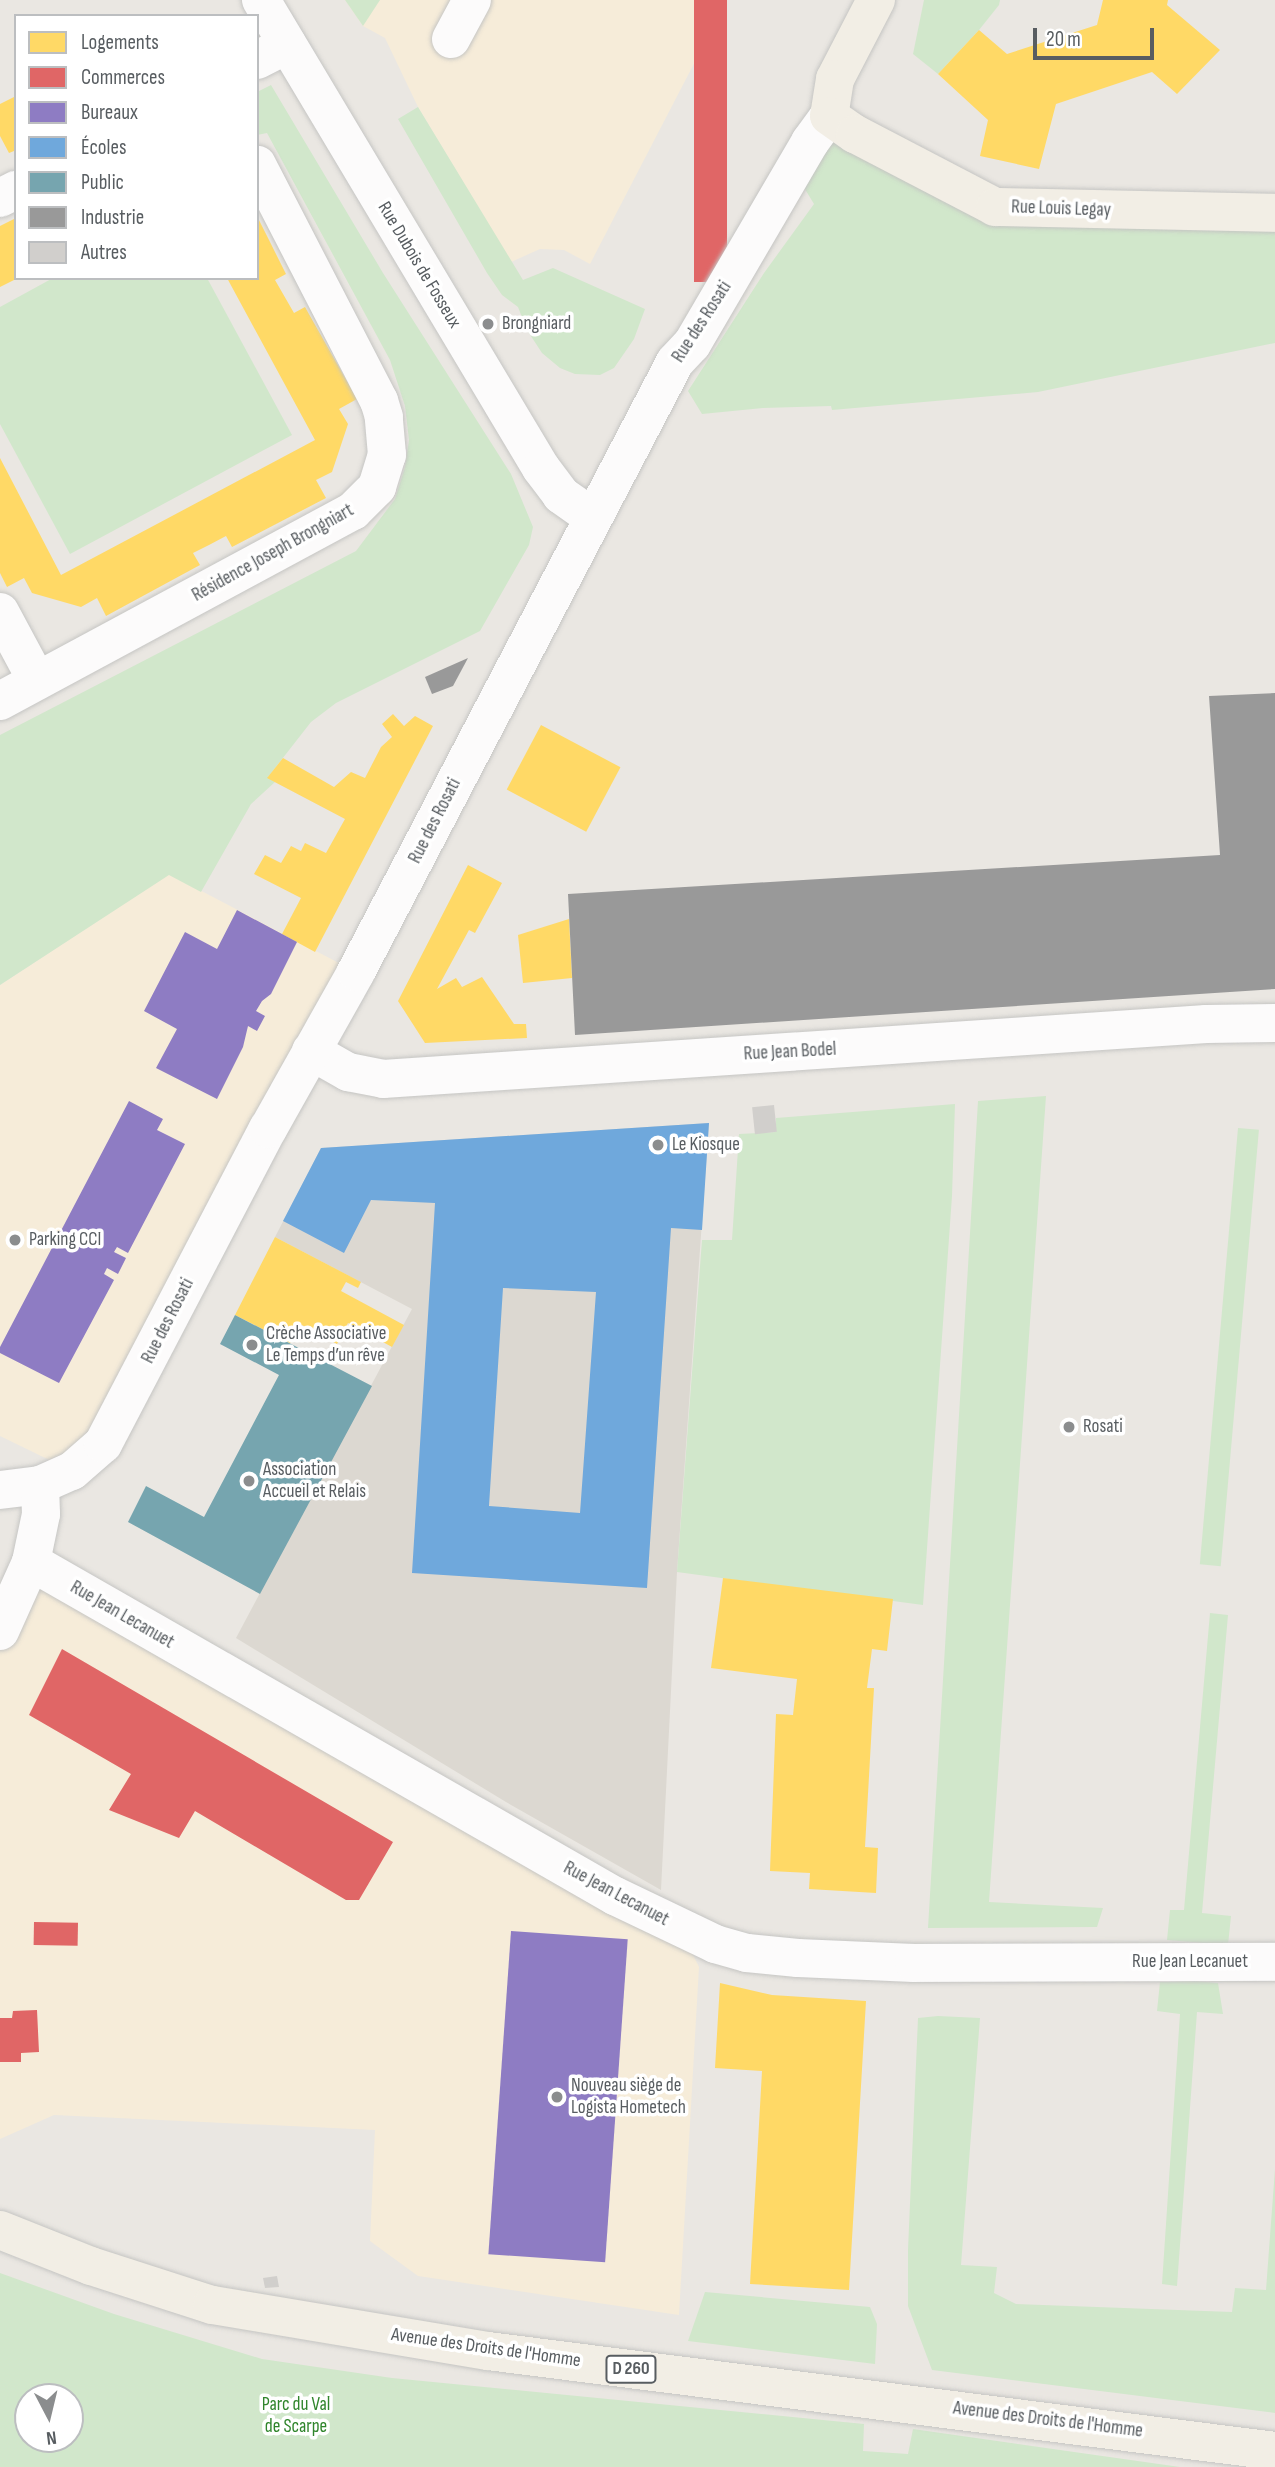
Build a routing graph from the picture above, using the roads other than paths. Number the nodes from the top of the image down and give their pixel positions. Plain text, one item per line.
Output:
1 (261, 0) edge
2 (472, 0) edge
3 (876, 0) edge
4 (451, 39) dead end
5 (272, 52) edge
6 (828, 116) junction
7 (259, 169) edge
8 (1275, 213) edge
9 (593, 517) junction
10 (0, 612) edge
11 (37, 681) junction
12 (0, 701) edge
13 (1275, 1023) edge
14 (312, 1051) junction
15 (40, 1485) junction
16 (0, 1490) edge
17 (31, 1562) junction
18 (0, 1631) edge
19 (1275, 1962) edge
20 (0, 2231) edge
21 (1275, 2451) edge

1 - 5 street, Rue Dubois de Fosseux
2 - 4 street
3 - 6 main road, Rue des Rosati
5 - 9 street, Rue Dubois de Fosseux
6 - 8 main road, Rue Louis Legay
6 - 9 street, Rue des Rosati
7 - 11 street, Résidence Joseph Brongniart
9 - 14 street, Rue des Rosati
10 - 11 street
11 - 12 street, Résidence Joseph Brongniart
13 - 14 street, Rue Jean Bodel
14 - 15 street, Rue des Rosati
15 - 16 street, Rue des Rosati
15 - 17 street
17 - 18 street
17 - 19 street, Rue Jean Lecanuet
20 - 21 main road, Avenue des Droits de l'Homme / D 260

